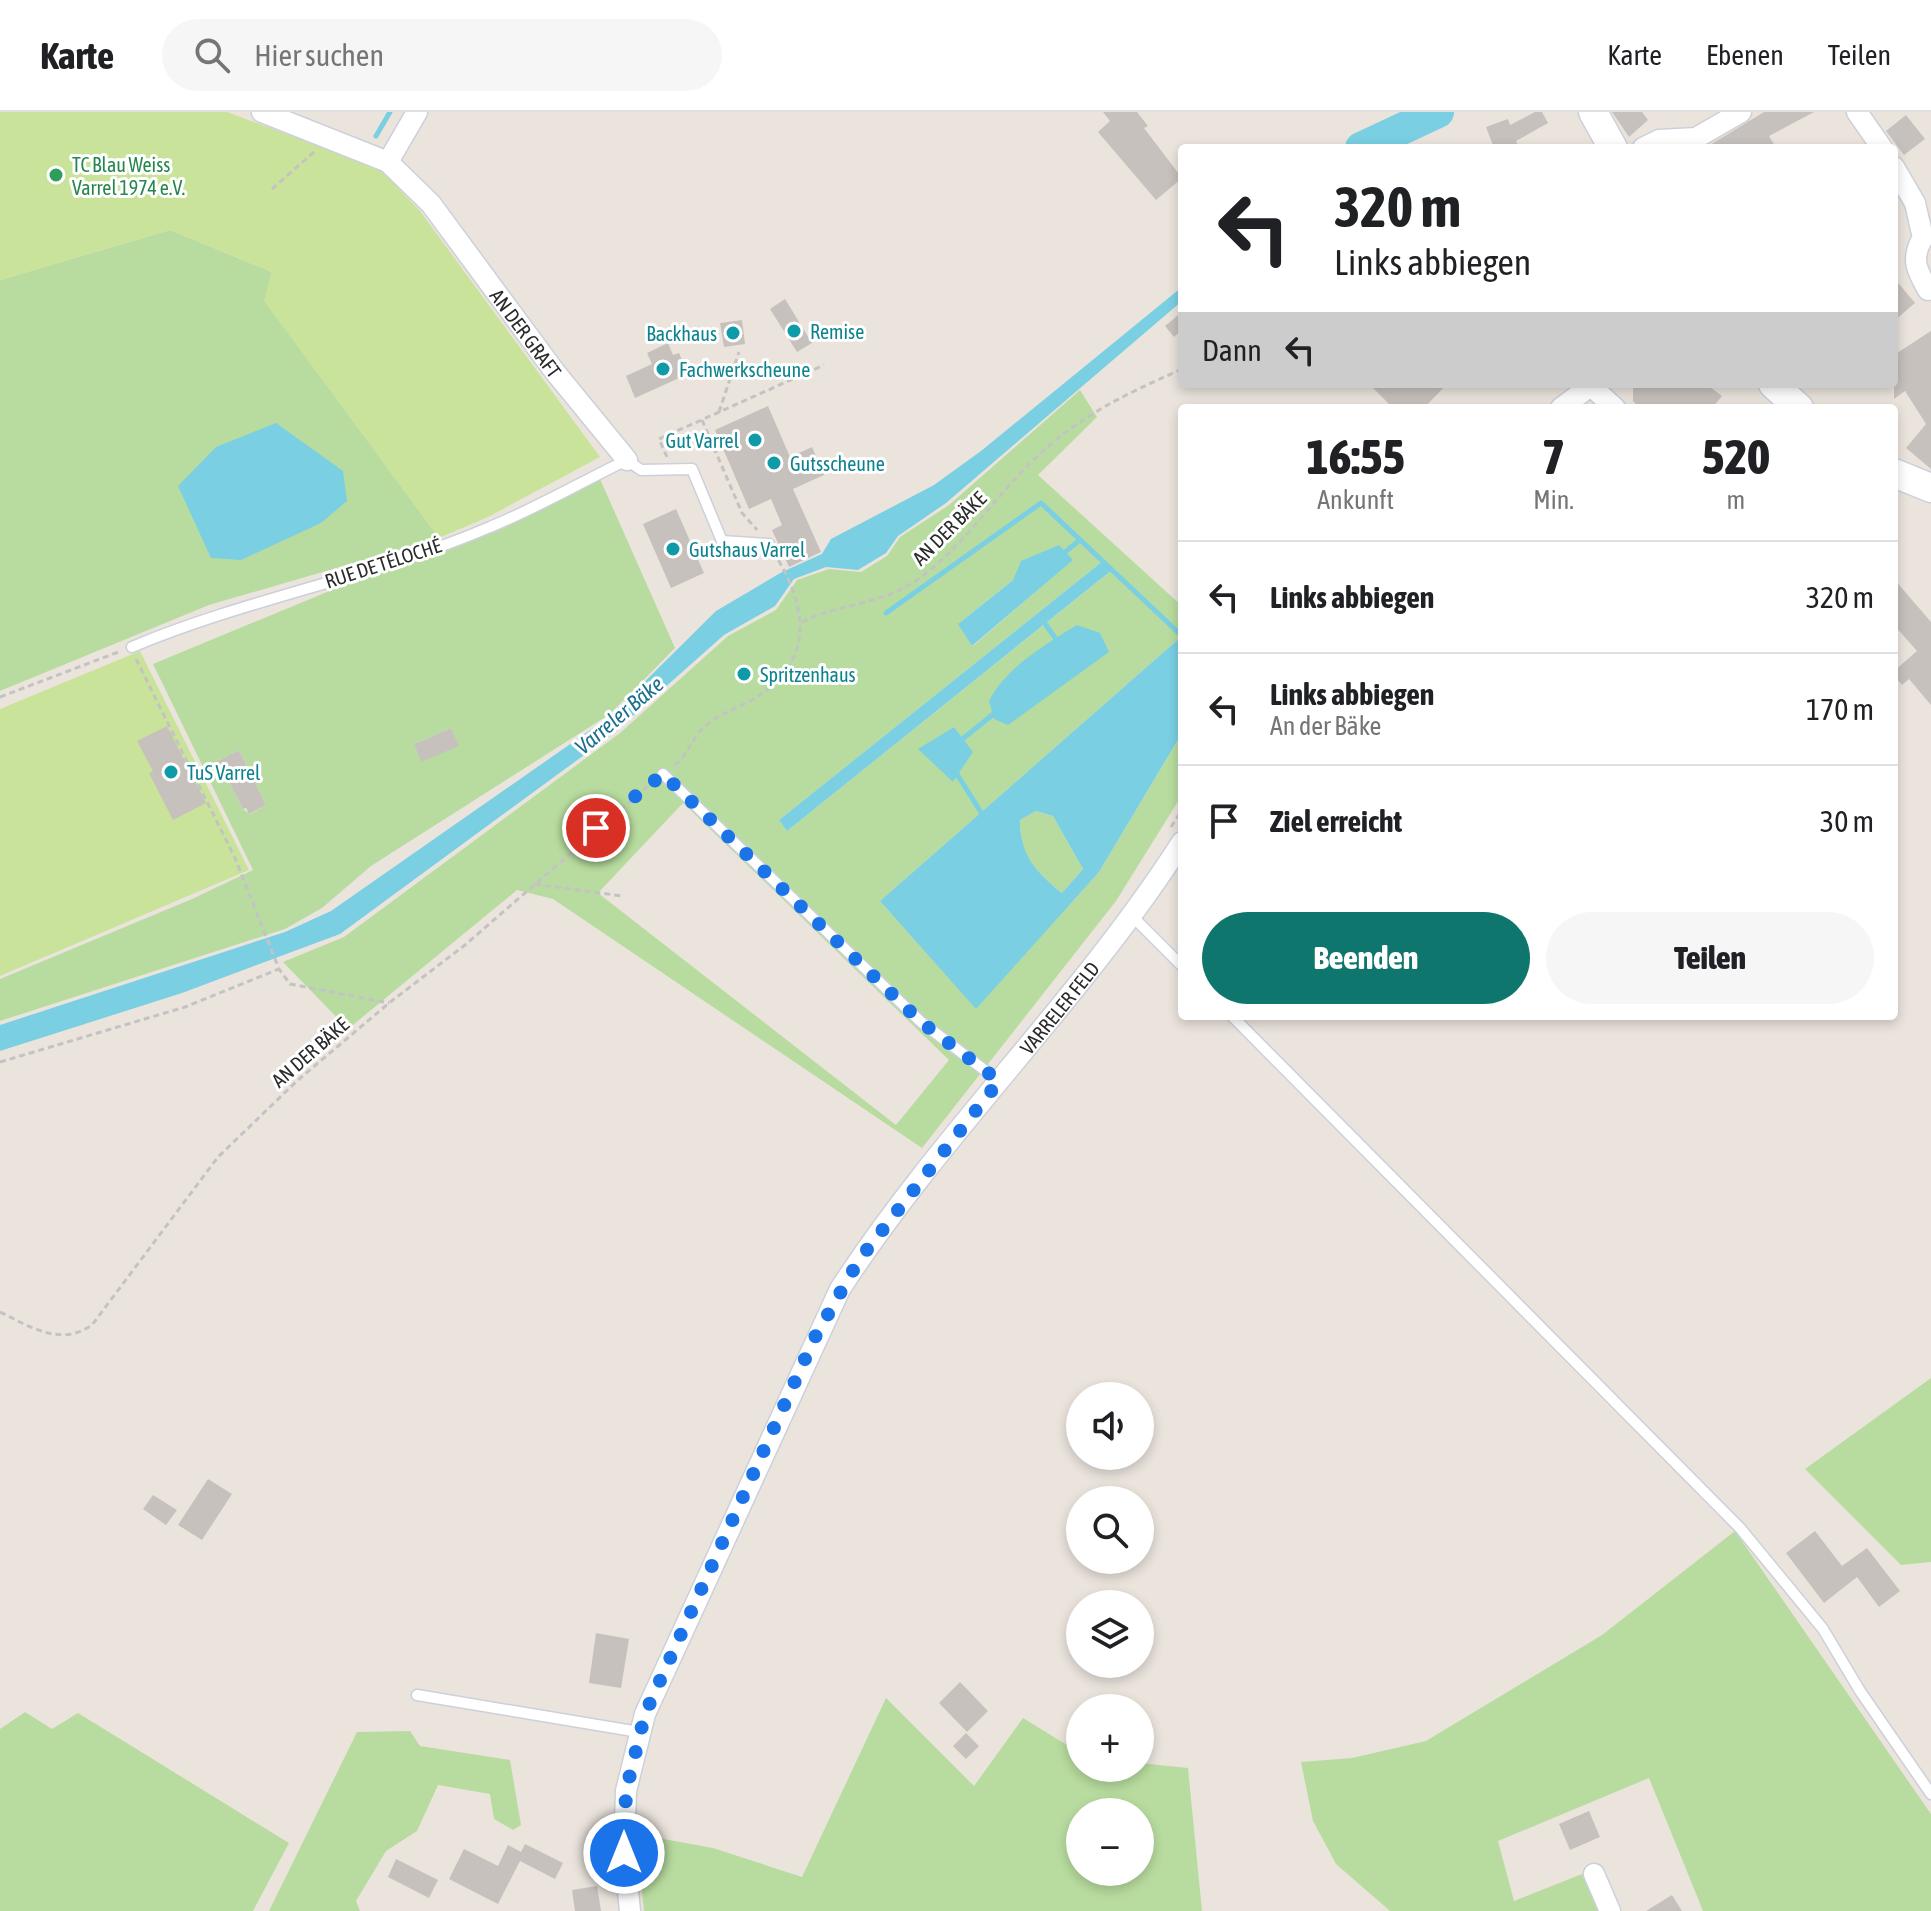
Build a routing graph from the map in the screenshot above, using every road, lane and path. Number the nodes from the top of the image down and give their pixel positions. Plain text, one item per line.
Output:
1 (262, 112) edge
2 (417, 112) edge
3 (1593, 112) edge
4 (1741, 112) edge
5 (1857, 112) edge
6 (327, 137) junction
7 (1611, 144) edge
8 (1651, 144) edge
9 (1879, 144) edge
10 (388, 162) junction
11 (1898, 174) edge
12 (272, 189) dead end
13 (1918, 217) junction
14 (1931, 236) edge
15 (1931, 289) edge
16 (739, 352) dead end
17 (824, 365) dead end
18 (1178, 371) edge
19 (1588, 388) edge
20 (1595, 388) edge
21 (1777, 388) edge
22 (1566, 404) edge
23 (1611, 404) edge
24 (1795, 404) edge
25 (719, 412) junction
26 (702, 420) junction
27 (627, 460) junction
28 (668, 461) dead end
29 (1898, 475) edge
30 (1931, 488) edge
31 (769, 544) junction
32 (802, 622) junction
33 (132, 647) junction
34 (0, 697) edge
35 (680, 762) dead end
36 (663, 774) joint
37 (1178, 848) edge
38 (532, 884) junction
39 (622, 896) dead end
40 (1131, 915) junction
41 (1178, 962) edge
42 (278, 967) junction
43 (389, 1003) junction
44 (1236, 1020) edge
45 (0, 1062) edge
46 (999, 1081) junction
47 (0, 1312) edge
48 (417, 1695) dead end
49 (639, 1732) junction
50 (1931, 1794) edge
51 (1594, 1874) dead end
52 (630, 1911) edge
53 (1610, 1911) edge

1 - 6 street
2 - 10 street
3 - 7 main road
4 - 8 street
5 - 9 street
6 - 10 street
6 - 12 path
10 - 27 street, AN DER GRAFT
11 - 13 street
13 - 14 street
13 - 15 street
16 - 25 path
17 - 25 path
18 - 32 path, AN DER BÄKE
19 - 22 street
20 - 23 street
21 - 24 main road
25 - 26 path
26 - 28 path
26 - 31 path
27 - 31 lane
27 - 33 lane, RUE DE TÉLOCHÉ
29 - 30 main road
31 - 32 path
32 - 35 path
33 - 34 path
33 - 42 path
36 - 38 path, AN DER BÄKE
36 - 46 lane
37 - 40 street, VARRELER FELD
38 - 39 path
38 - 43 path, AN DER BÄKE
40 - 41 lane
40 - 46 street, VARRELER FELD
42 - 43 path
42 - 45 path
43 - 47 path, AN DER BÄKE
44 - 50 lane
46 - 49 street, VARRELER FELD
48 - 49 lane
49 - 52 street, VARRELER FELD
51 - 53 street

